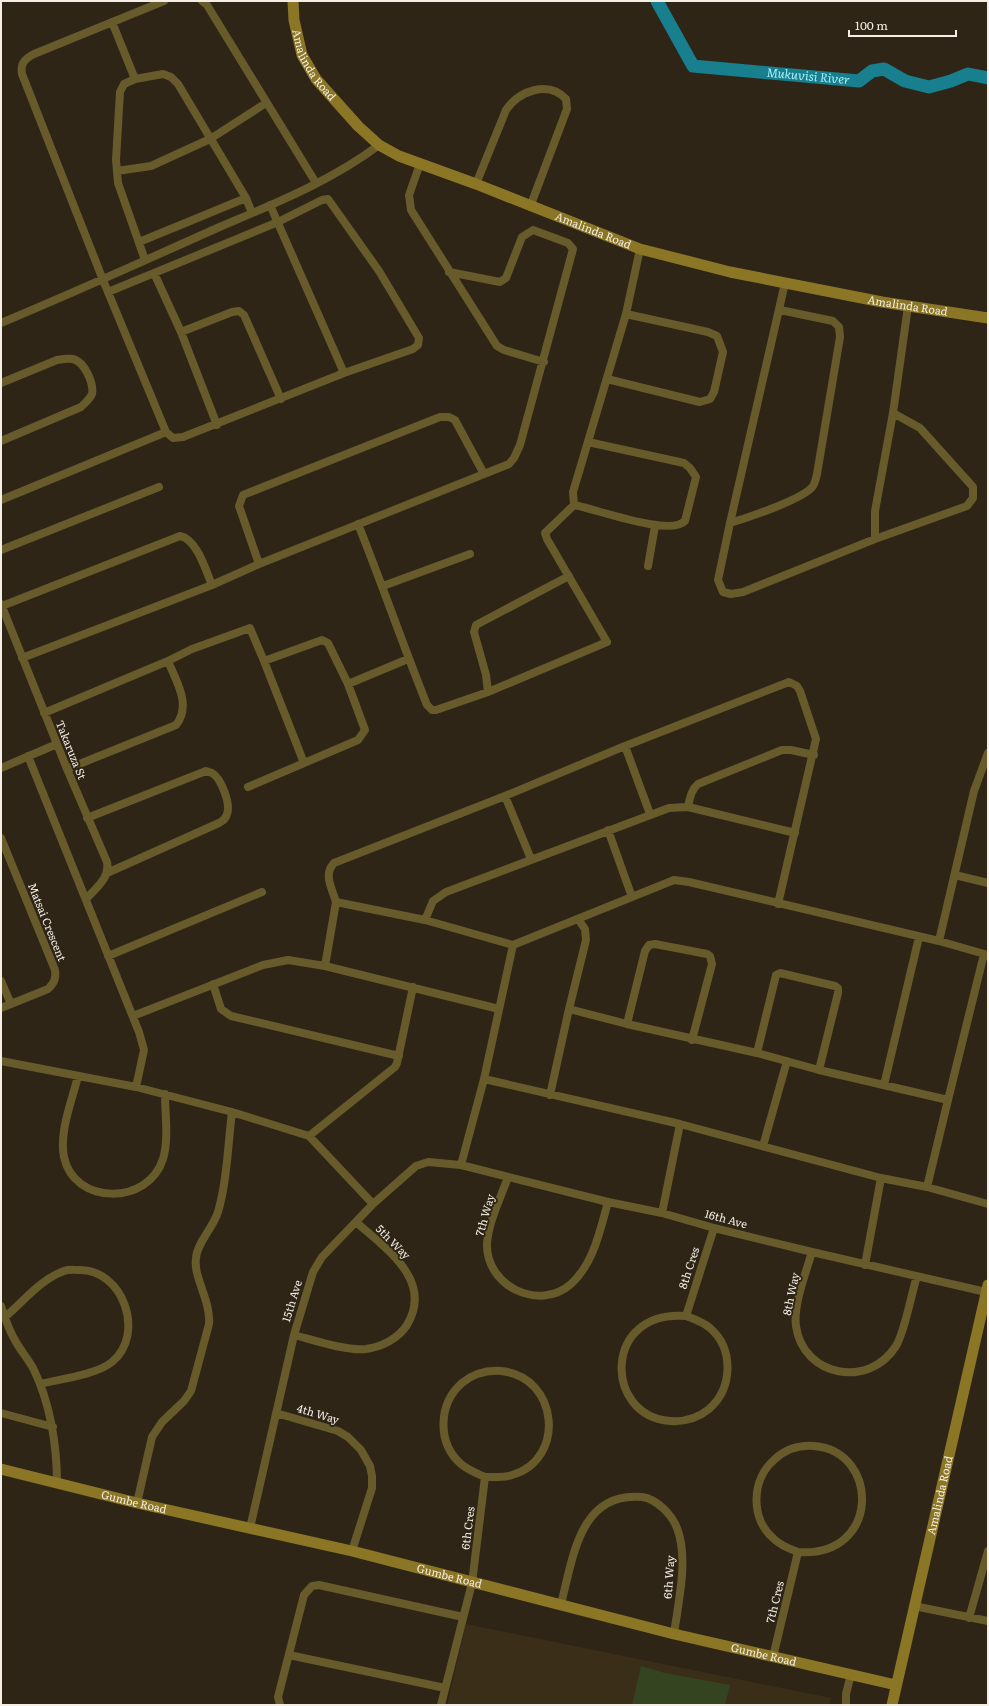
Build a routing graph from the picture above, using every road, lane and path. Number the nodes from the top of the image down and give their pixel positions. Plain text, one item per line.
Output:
1 (164, 1) edge
2 (202, 1) edge
3 (293, 1) edge
4 (112, 22) junction
5 (135, 79) junction
6 (266, 103) junction
7 (210, 139) junction
8 (379, 145) junction
9 (420, 164) junction
10 (116, 171) junction
11 (316, 184) junction
12 (476, 184) junction
13 (246, 198) junction
14 (270, 205) junction
15 (530, 207) junction
16 (252, 213) junction
17 (278, 222) junction
18 (139, 242) junction
19 (640, 249) junction
20 (145, 260) junction
21 (449, 272) junction
22 (154, 273) junction
23 (103, 280) junction
24 (785, 283) junction
25 (108, 292) junction
26 (908, 306) junction
27 (780, 310) junction
28 (626, 314) junction
29 (988, 318) edge
30 (1, 323) edge
31 (181, 332) junction
32 (544, 362) junction
33 (344, 373) junction
34 (607, 379) junction
35 (1, 383) edge
36 (282, 398) junction
37 (893, 413) junction
38 (217, 425) junction
39 (166, 432) junction
40 (1, 441) edge
41 (588, 442) junction
42 (484, 474) junction
43 (159, 488) dead end
44 (1, 500) edge
45 (574, 505) junction
46 (730, 523) junction
47 (358, 524) junction
48 (655, 526) junction
49 (875, 540) junction
50 (1, 550) edge
51 (470, 554) dead end
52 (259, 564) junction
53 (648, 566) dead end
54 (569, 576) junction
55 (212, 586) junction
56 (383, 586) junction
57 (1, 605) edge
58 (22, 658) junction
59 (408, 659) junction
60 (168, 661) junction
61 (264, 661) junction
62 (348, 684) junction
63 (488, 692) junction
64 (44, 713) junction
65 (57, 744) junction
66 (625, 746) junction
67 (988, 753) edge
68 (814, 755) junction
69 (28, 756) junction
70 (304, 763) junction
71 (1, 766) edge
72 (67, 769) junction
73 (248, 787) dead end
74 (505, 796) junction
75 (688, 807) junction
76 (650, 814) junction
77 (87, 818) junction
78 (608, 830) junction
79 (795, 833) junction
80 (1, 838) edge
81 (532, 859) junction
82 (107, 873) junction
83 (955, 875) junction
84 (988, 883) edge
85 (262, 892) dead end
86 (632, 897) junction
87 (86, 899) junction
88 (336, 902) junction
89 (778, 904) junction
90 (578, 919) junction
91 (425, 920) junction
92 (920, 937) junction
93 (939, 941) junction
94 (513, 945) junction
95 (986, 955) edge
96 (108, 956) junction
97 (325, 966) junction
98 (1, 981) edge
99 (213, 984) junction
100 (413, 987) junction
101 (11, 1004) junction
102 (1, 1008) edge
103 (499, 1009) junction
104 (569, 1009) junction
105 (133, 1016) junction
106 (627, 1024) junction
107 (692, 1040) junction
108 (757, 1053) junction
109 (399, 1056) junction
110 (1, 1061) edge
111 (787, 1061) junction
112 (819, 1070) junction
113 (78, 1076) junction
114 (484, 1079) junction
115 (884, 1085) junction
116 (136, 1087) junction
117 (165, 1094) junction
118 (550, 1095) junction
119 (948, 1100) junction
120 (232, 1112) junction
121 (680, 1124) junction
122 (310, 1136) junction
123 (763, 1146) junction
124 (461, 1165) junction
125 (508, 1177) junction
126 (881, 1178) junction
127 (927, 1187) junction
128 (608, 1202) junction
129 (373, 1204) junction
130 (988, 1204) edge
131 (662, 1213) junction
132 (356, 1222) junction
133 (714, 1228) junction
134 (812, 1252) junction
135 (865, 1265) junction
136 (916, 1276) junction
137 (987, 1288) edge
138 (1, 1306) edge
139 (686, 1316) junction
140 (4, 1317) junction
141 (294, 1335) junction
142 (40, 1384) junction
143 (1, 1413) edge
144 (276, 1413) junction
145 (52, 1427) junction
146 (1, 1470) edge
147 (485, 1476) junction
148 (57, 1483) junction
149 (137, 1503) junction
150 (250, 1528) junction
151 (352, 1551) junction
152 (988, 1551) edge
153 (798, 1552) junction
154 (472, 1583) junction
155 (561, 1604) junction
156 (914, 1606) junction
157 (463, 1617) junction
158 (969, 1618) junction
159 (988, 1622) edge
160 (674, 1634) junction
161 (289, 1655) junction
162 (773, 1657) junction
163 (852, 1674) junction
164 (896, 1685) junction
165 (445, 1688) junction
166 (280, 1705) edge
167 (442, 1705) edge
168 (846, 1705) edge
169 (892, 1705) edge

1 - 4 street
2 - 6 street
3 - 8 street, Amalinda Road
4 - 5 street
4 - 23 street
5 - 7 street
5 - 10 street
6 - 7 street
6 - 11 street
7 - 10 street
7 - 13 street
8 - 9 street, Amalinda Road
8 - 11 street
9 - 12 street, Amalinda Road
9 - 21 street
10 - 18 street
11 - 14 street
12 - 15 street, Amalinda Road
12 - 15 street
13 - 16 street
13 - 18 street
14 - 16 street
14 - 17 street
15 - 19 street, Amalinda Road
16 - 20 street
17 - 22 street
17 - 33 street
17 - 33 street
18 - 20 street
19 - 24 street, Amalinda Road
19 - 28 street
20 - 23 street
21 - 32 street
21 - 32 street
22 - 25 street
22 - 31 street
23 - 25 street
23 - 30 street
24 - 26 street, Amalinda Road
24 - 27 street
25 - 39 street
26 - 29 street, Amalinda Road
26 - 37 street
27 - 46 street
27 - 46 street
28 - 34 street
28 - 34 street
31 - 36 street
31 - 38 street
32 - 42 street
33 - 36 street
34 - 41 street
35 - 40 street
36 - 38 street
37 - 49 street
37 - 49 street
38 - 39 street
39 - 44 street
41 - 45 street
41 - 48 street
42 - 47 street
42 - 52 street
43 - 50 street
45 - 48 street
45 - 54 street
46 - 49 street
47 - 52 street
47 - 56 street
48 - 53 street
51 - 56 street
52 - 55 street
54 - 63 street
54 - 63 street
55 - 57 street
55 - 58 street
56 - 59 street
57 - 58 street, Takaruza St
58 - 64 street, Takaruza St
59 - 62 street
59 - 63 street
60 - 61 street
60 - 64 street
60 - 72 street
61 - 62 street
61 - 70 street
62 - 70 street
64 - 65 street, Takaruza St
65 - 69 street
65 - 72 street, Takaruza St
66 - 68 street
66 - 74 street
66 - 76 street
67 - 83 street
68 - 75 street
68 - 79 street
69 - 71 street
69 - 87 street
70 - 73 street
72 - 77 street, Takaruza St
74 - 81 street
74 - 88 street
75 - 76 street
75 - 79 street
76 - 78 street
77 - 82 street, Takaruza St
77 - 82 street
78 - 81 street
78 - 86 street
79 - 89 street
80 - 101 street, Matsai Crescent
81 - 91 street
82 - 87 street
83 - 84 street
83 - 93 street
85 - 96 street
86 - 89 street
86 - 90 street
87 - 96 street
88 - 91 street
88 - 97 street
89 - 92 street
90 - 94 street
90 - 104 street
91 - 94 street
92 - 93 street
92 - 115 street
93 - 95 street
94 - 103 street
95 - 119 street
96 - 105 street
97 - 99 street
97 - 100 street
98 - 101 street
99 - 105 street
99 - 109 street
100 - 103 street
100 - 109 street
101 - 102 street, Matsai Crescent
103 - 114 street
104 - 106 street
104 - 118 street
105 - 116 street
106 - 107 street
106 - 107 street
107 - 108 street
108 - 111 street
108 - 112 street
109 - 122 street
110 - 113 street
111 - 112 street
111 - 123 street
112 - 115 street
113 - 116 street
113 - 117 street
114 - 118 street
114 - 124 street
115 - 119 street
116 - 117 street
117 - 120 street
118 - 121 street
119 - 127 street
120 - 122 street
120 - 149 street
121 - 123 street
121 - 131 street
122 - 129 street
123 - 126 street
124 - 125 street, 16th Ave
124 - 129 street, 15th Ave
125 - 128 street, 16th Ave
125 - 128 street, 7th Way
126 - 127 street
126 - 135 street
127 - 130 street
128 - 131 street, 16th Ave
129 - 132 street, 15th Ave
131 - 133 street, 16th Ave
132 - 141 street, 15th Ave
132 - 141 street, 5th Way
133 - 134 street, 16th Ave
133 - 139 street, 8th Cres
134 - 135 street, 16th Ave
134 - 136 street, 8th Way
135 - 136 street, 16th Ave
136 - 137 street, 16th Ave
137 - 156 street, Amalinda Road
138 - 140 street
139 - 139 street
140 - 142 street
140 - 142 street
141 - 144 street, 15th Ave
142 - 145 street
143 - 145 street
144 - 150 street, 15th Ave
144 - 151 street, 4th Way
145 - 148 street
146 - 148 street, Gumbe Road
147 - 147 street
147 - 154 street, 6th Cres
148 - 149 street, Gumbe Road
149 - 150 street, Gumbe Road
150 - 151 street, Gumbe Road
151 - 154 street, Gumbe Road
152 - 158 street
153 - 153 street
153 - 162 street, 7th Cres
154 - 155 street, Gumbe Road
154 - 157 street, 6th Cres
155 - 160 street, Gumbe Road
155 - 160 street, 6th Way
156 - 158 street
156 - 164 street, Amalinda Road
157 - 161 street
157 - 165 street, 6th Cres
158 - 159 street
160 - 162 street, Gumbe Road
161 - 165 street
161 - 166 street
162 - 163 street, Gumbe Road
163 - 164 street, Gumbe Road
163 - 168 street
164 - 169 street, Amalinda Road
165 - 167 street, 6th Cres

